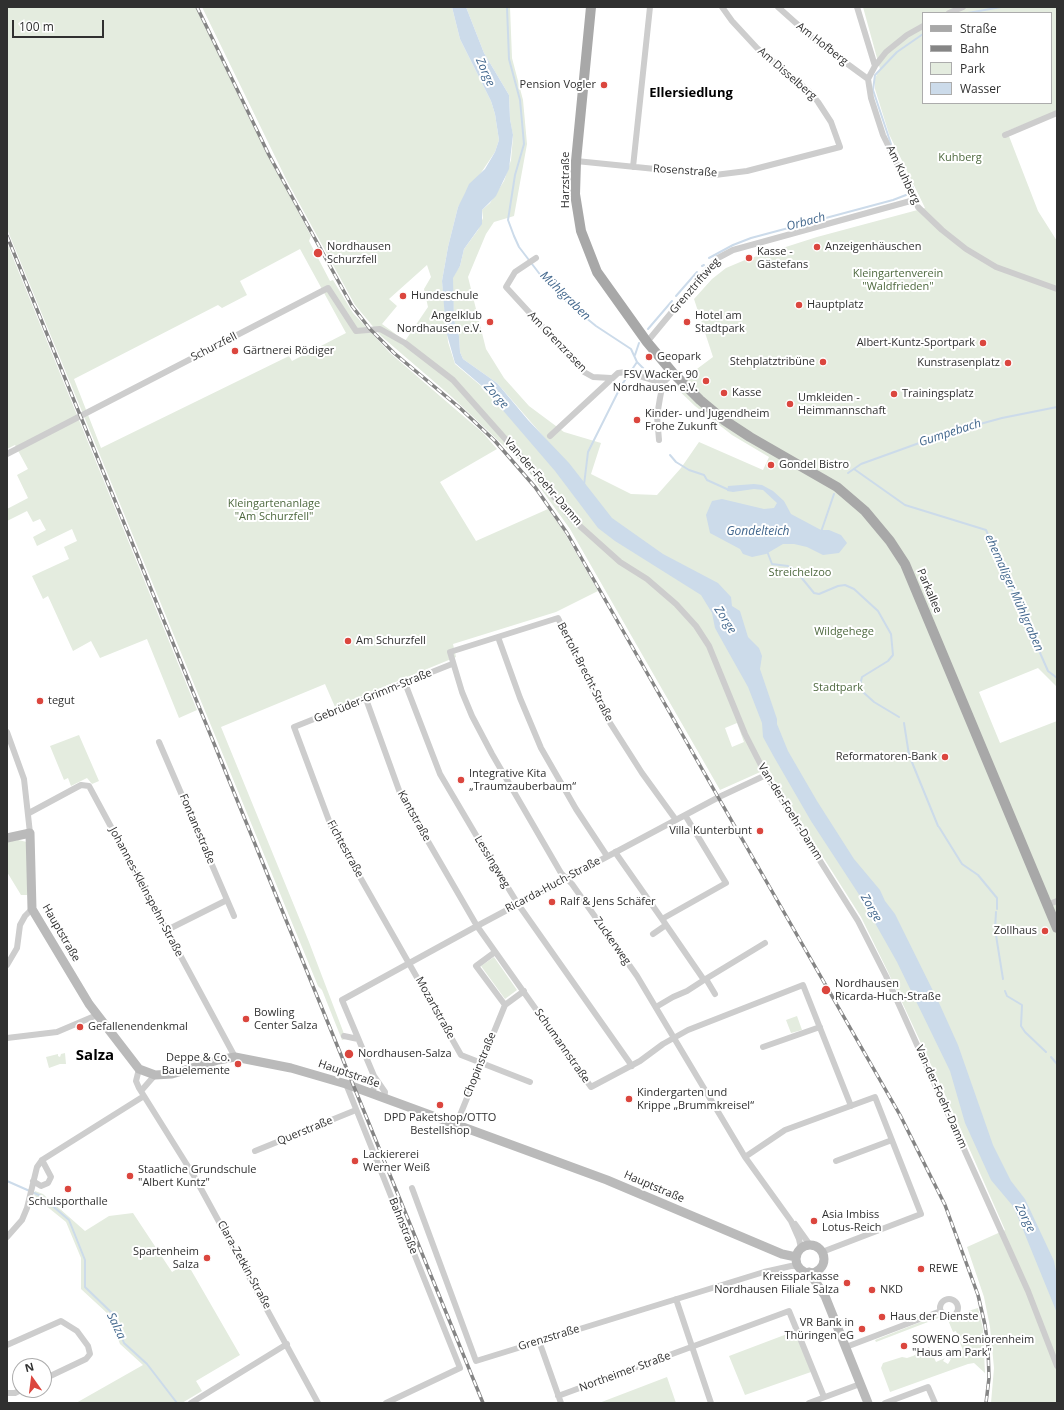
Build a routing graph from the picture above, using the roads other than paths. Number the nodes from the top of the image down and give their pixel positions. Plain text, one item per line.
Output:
1 (591, 7) edge
2 (650, 7) edge
3 (722, 7) edge
4 (778, 7) edge
5 (857, 7) edge
6 (963, 7) edge
7 (951, 12) edge
8 (922, 27) edge
9 (875, 66) junction
10 (868, 78) junction
11 (1057, 113) edge
12 (1005, 135) dead end
13 (840, 147) joint
14 (576, 161) junction
15 (633, 167) junction
16 (914, 200) junction
17 (532, 261) dead end
18 (1057, 289) edge
19 (647, 342) junction
20 (405, 343) joint
21 (673, 372) junction
22 (611, 378) junction
23 (663, 383) junction
24 (550, 436) dead end
25 (659, 440) dead end
26 (7, 454) edge
27 (498, 637) junction
28 (450, 652) joint
29 (452, 664) junction
30 (405, 683) junction
31 (366, 699) junction
32 (294, 728) joint
33 (7, 732) edge
34 (159, 742) dead end
35 (766, 775) junction
36 (29, 813) junction
37 (685, 815) junction
38 (676, 820) junction
39 (30, 833) junction
40 (7, 838) edge
41 (615, 852) junction
42 (607, 856) junction
43 (566, 878) junction
44 (227, 900) junction
45 (1057, 901) edge
46 (518, 904) junction
47 (1047, 906) junction
48 (32, 909) junction
49 (234, 916) dead end
50 (662, 919) junction
51 (666, 925) junction
52 (477, 926) junction
53 (1057, 928) edge
54 (167, 930) junction
55 (653, 934) dead end
56 (765, 943) dead end
57 (495, 952) junction
58 (410, 963) junction
59 (7, 965) edge
60 (705, 980) junction
61 (524, 992) junction
62 (715, 994) dead end
63 (505, 1005) junction
64 (656, 1007) junction
65 (96, 1015) junction
66 (820, 1027) junction
67 (344, 1036) dead end
68 (674, 1037) junction
69 (7, 1038) edge
70 (358, 1039) junction
71 (763, 1047) dead end
72 (236, 1057) junction
73 (481, 1064) junction
74 (632, 1066) junction
75 (139, 1069) junction
76 (155, 1075) junction
77 (374, 1076) junction
78 (530, 1082) dead end
79 (346, 1084) junction
80 (142, 1094) junction
81 (372, 1094) junction
82 (384, 1099) junction
83 (850, 1106) junction
84 (356, 1110) junction
85 (456, 1125) junction
86 (892, 1140) junction
87 (255, 1152) dead end
88 (745, 1157) junction
89 (42, 1160) junction
90 (836, 1161) dead end
91 (32, 1181) junction
92 (412, 1188) dead end
93 (791, 1221) junction
94 (7, 1237) edge
95 (810, 1245) junction
96 (801, 1248) junction
97 (822, 1252) junction
98 (796, 1257) junction
99 (799, 1266) junction
100 (819, 1268) junction
101 (809, 1272) junction
102 (825, 1296) junction
103 (676, 1299) junction
104 (941, 1311) dead end
105 (539, 1341) junction
106 (287, 1344) junction
107 (7, 1345) edge
108 (691, 1347) junction
109 (846, 1348) junction
110 (1057, 1366) edge
111 (52, 1375) edge
112 (860, 1384) junction
113 (558, 1396) junction
114 (824, 1397) junction
115 (191, 1403) edge
116 (318, 1403) edge
117 (386, 1403) edge
118 (561, 1403) edge
119 (711, 1403) edge
120 (809, 1403) edge
121 (868, 1403) edge
122 (885, 1403) edge
123 (935, 1403) edge

1 - 14 main road, Harzstraße
2 - 15 street
3 - 13 street, Am Disselberg
4 - 10 street, Am Hofberg
5 - 9 street
6 - 7 street
8 - 9 street
9 - 10 street
10 - 16 street, Am Kuhberg
11 - 12 street
13 - 15 street, Rosenstraße
14 - 15 street, Rosenstraße
14 - 19 main road, Harzstraße
16 - 18 street, Am Kuhberg
16 - 19 street, Grenztriftweg
17 - 22 street, Am Grenzrasen
19 - 21 main road, Harzstraße
20 - 26 street, Schurzfell
20 - 35 street, Van-der-Foehr-Damm
21 - 23 street
21 - 47 main road, Parkallee
22 - 23 street, Am Grenzrasen
22 - 24 street
23 - 25 street
27 - 28 street, Bertolt-Brecht-Straße
27 - 38 street, Bertolt-Brecht-Straße
27 - 42 street
28 - 29 street, Zuckerweg
29 - 30 street, Gebrüder-Grimm-Straße
29 - 43 street, Zuckerweg
30 - 31 street, Gebrüder-Grimm-Straße
30 - 46 street, Lessingweg
31 - 32 street, Gebrüder-Grimm-Straße
31 - 52 street, Kantstraße
32 - 58 street, Fichtestraße
33 - 36 street
34 - 44 street, Fontanestraße
35 - 37 street, Ricarda-Huch-Straße
35 - 110 street, Van-der-Foehr-Damm
36 - 39 street
36 - 54 street, Johannes-Kleinspehn-Straße
37 - 38 street, Ricarda-Huch-Straße
37 - 50 street
38 - 41 street, Ricarda-Huch-Straße
39 - 40 street
39 - 48 street, Hauptstraße
41 - 42 street, Ricarda-Huch-Straße
41 - 50 street
42 - 43 street, Ricarda-Huch-Straße
43 - 46 street, Ricarda-Huch-Straße
43 - 64 street, Zuckerweg
44 - 49 street, Fontanestraße
44 - 54 street
45 - 47 street
46 - 52 street, Ricarda-Huch-Straße
46 - 74 street, Lessingweg
47 - 53 main road, Parkallee
48 - 59 street
48 - 65 street, Hauptstraße
50 - 51 street
51 - 55 street
51 - 60 street
52 - 57 street, Schumannstraße
52 - 58 street, Ricarda-Huch-Straße
54 - 72 street, Johannes-Kleinspehn-Straße
56 - 60 street
57 - 61 street, Schumannstraße
57 - 63 street
58 - 70 street, Ricarda-Huch-Straße
58 - 73 street, Mozartstraße
60 - 62 street
60 - 64 street
61 - 63 street
61 - 74 street, Schumannstraße
63 - 73 street, Chopinstraße
64 - 68 street, Zuckerweg
65 - 69 street
65 - 75 street, Hauptstraße
66 - 68 street, Schumannstraße
66 - 71 street
66 - 83 street
67 - 70 street
68 - 74 street, Schumannstraße
68 - 88 street, Zuckerweg
70 - 77 street
72 - 76 street, Hauptstraße
72 - 79 street, Hauptstraße
73 - 78 street, Mozartstraße
73 - 85 street, Chopinstraße
75 - 76 street, Hauptstraße
75 - 80 street, Clara-Zetkin-Straße
76 - 80 street
77 - 81 street
77 - 82 street
79 - 81 street, Hauptstraße
79 - 84 street, Bahnstraße
80 - 89 street
80 - 106 street, Clara-Zetkin-Straße
81 - 82 street, Hauptstraße
82 - 85 street, Hauptstraße
83 - 86 street
83 - 88 street
84 - 87 street, Querstraße
84 - 117 street, Bahnstraße
85 - 98 street, Hauptstraße
86 - 90 street
86 - 97 street
88 - 93 street, Zuckerweg
89 - 91 street
89 - 91 street
91 - 94 street
92 - 105 street, Grenzstraße
93 - 95 street, Zuckerweg
93 - 96 street, Zuckerweg
95 - 96 street
95 - 97 street
96 - 98 street
97 - 100 street
98 - 99 street
99 - 101 street
99 - 103 street, Grenzstraße
100 - 101 street
100 - 102 street
101 - 102 street
102 - 109 street
103 - 105 street, Grenzstraße
103 - 108 street
104 - 109 street
105 - 113 street
106 - 115 street
106 - 116 street, Clara-Zetkin-Straße
107 - 111 street
108 - 113 street, Northeimer Straße
108 - 114 street, Northeimer Straße
108 - 119 street
109 - 112 street
112 - 114 street
112 - 121 street
113 - 118 street
114 - 120 street
122 - 123 street

